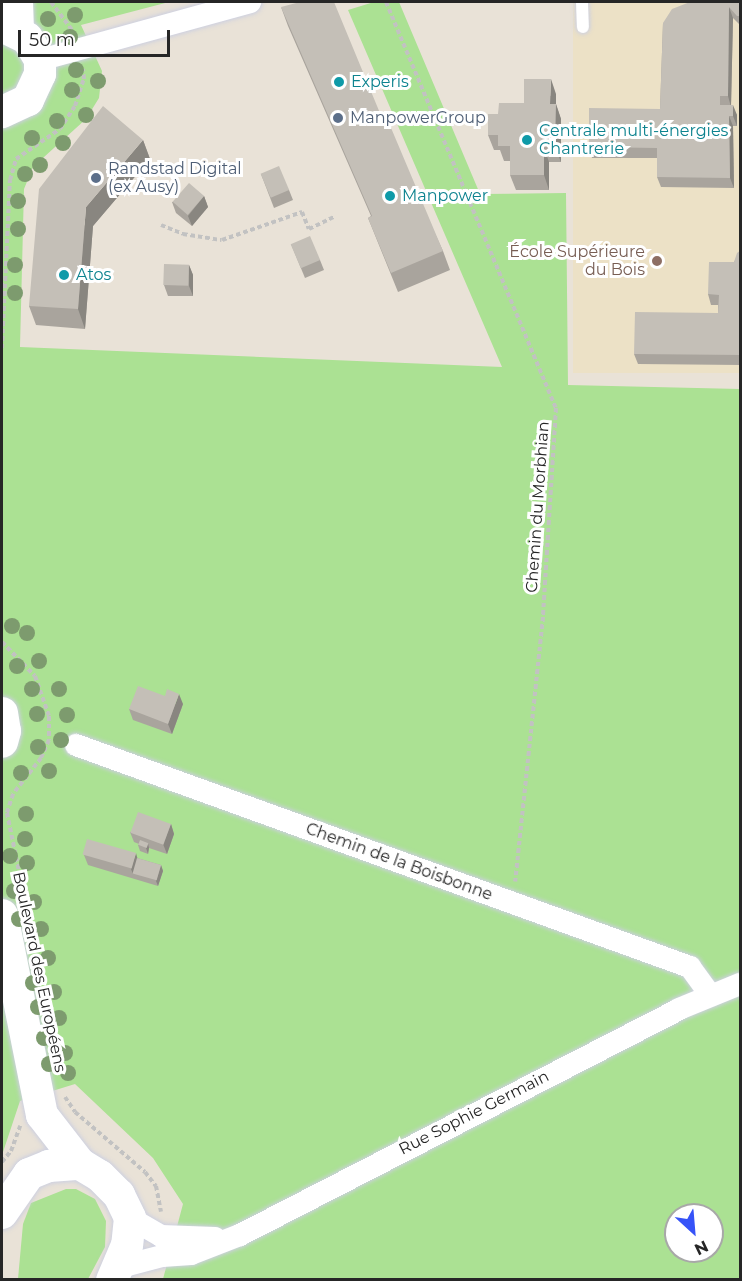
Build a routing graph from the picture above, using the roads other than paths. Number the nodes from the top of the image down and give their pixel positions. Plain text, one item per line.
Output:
1 (250, 2) edge
2 (582, 2) edge
3 (12, 20) edge
4 (583, 27) dead end
5 (40, 60) junction
6 (5, 118) edge
7 (2, 713) edge
8 (2, 742) edge
9 (76, 745) dead end
10 (14, 910) edge
11 (741, 984) edge
12 (710, 995) junction
13 (42, 1115) junction
14 (80, 1164) junction
15 (29, 1174) junction
16 (2, 1213) edge
17 (130, 1218) junction
18 (240, 1235) junction
19 (116, 1273) edge

1 - 5 street
2 - 4 lane
3 - 5 street
5 - 6 street
7 - 8 street
9 - 12 street, Chemin de la Boisbonne
10 - 13 street, Boulevard des Européens
11 - 12 street, Rue Sophie Germain
12 - 18 street, Rue Sophie Germain
13 - 14 street, Boulevard des Européens
13 - 15 street, Boulevard des Européens
14 - 15 street
14 - 17 street, Boulevard des Européens
15 - 16 street
17 - 18 street, Rue Sophie Germain
17 - 19 street
18 - 19 street, Rue Sophie Germain

